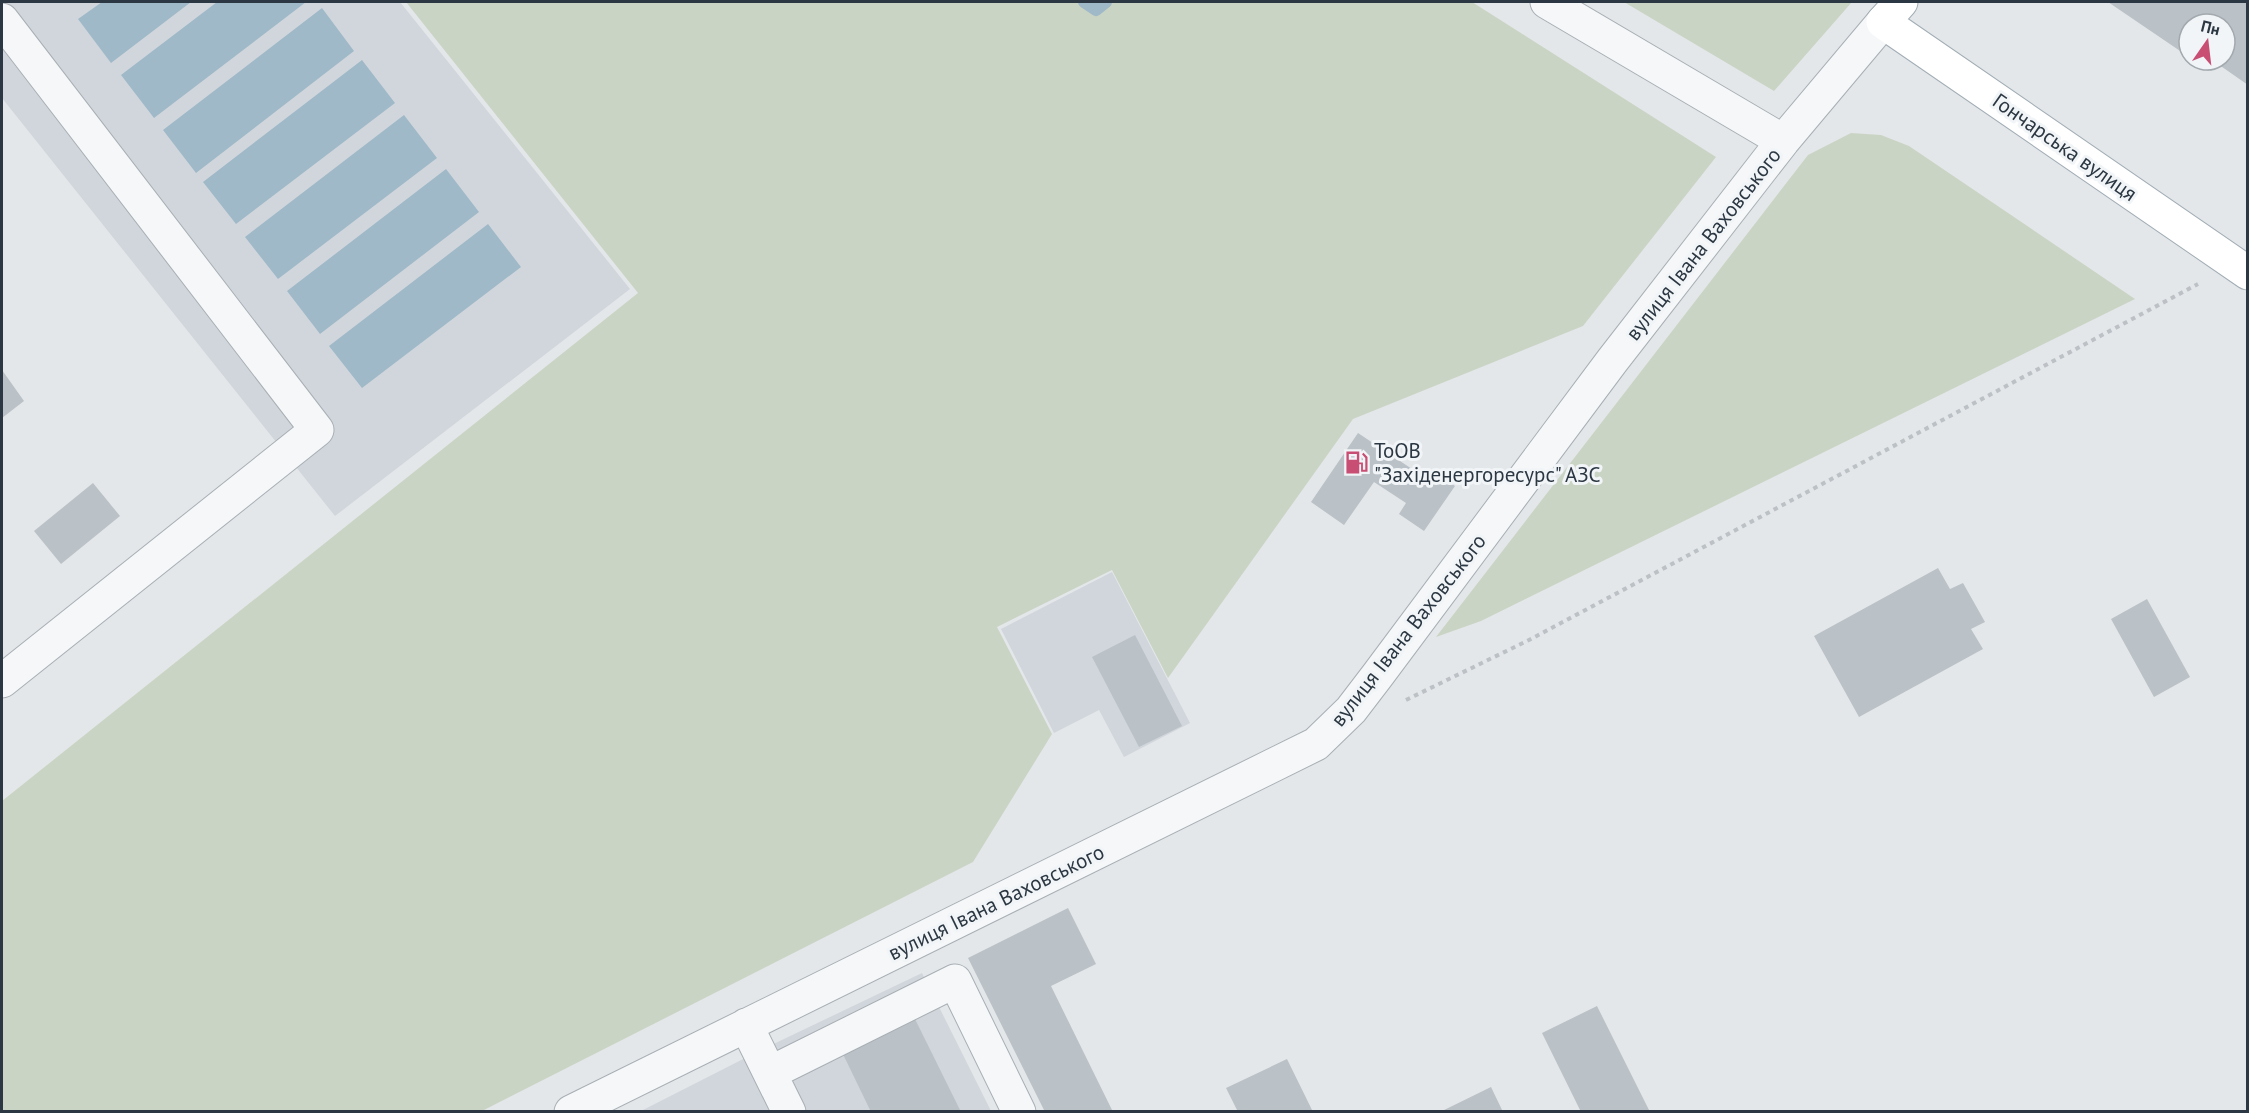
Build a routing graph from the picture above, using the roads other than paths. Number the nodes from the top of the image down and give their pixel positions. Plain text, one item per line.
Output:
1 (1547, 2) edge
2 (1892, 12) edge
3 (2, 20) edge
4 (1783, 141) junction
5 (2241, 269) edge
6 (2, 681) edge
7 (746, 1025) junction
8 (770, 1073) junction
9 (570, 1112) edge
10 (789, 1112) edge
11 (1019, 1112) edge

1 - 4 street
2 - 4 street, вулиця Івана Ваховського
2 - 5 main road, Гончарська вулиця
3 - 6 street
4 - 7 street, вулиця Івана Ваховського
7 - 8 street
7 - 9 street, вулиця Івана Ваховського
8 - 10 street
8 - 11 street

